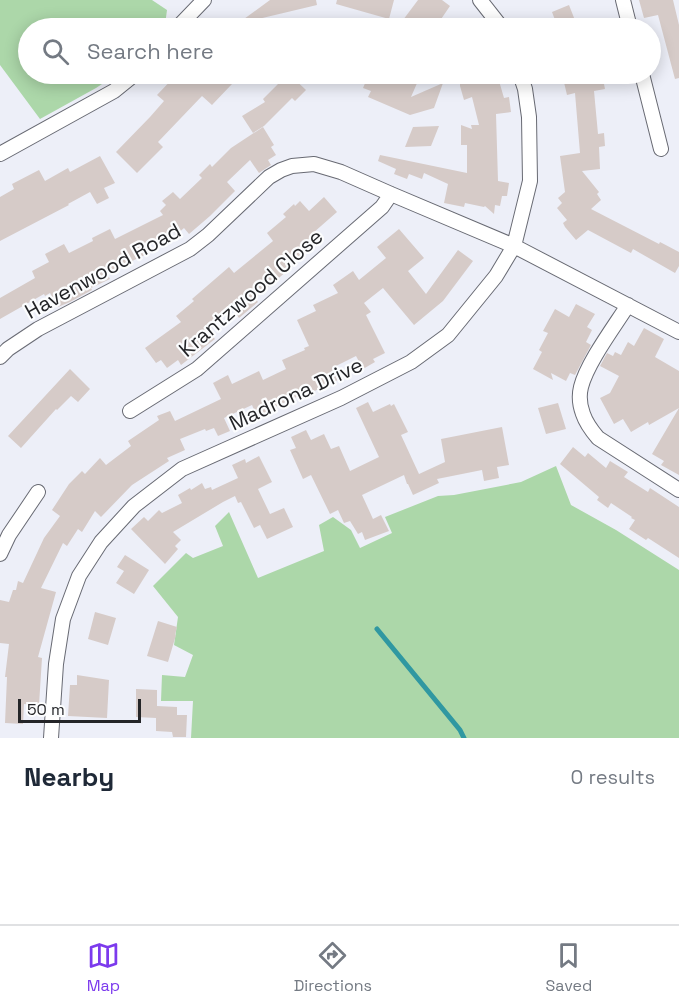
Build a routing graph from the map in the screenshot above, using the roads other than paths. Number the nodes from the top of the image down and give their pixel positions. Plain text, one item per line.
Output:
1 (204, 0) edge
2 (480, 0) edge
3 (623, 0) edge
4 (187, 18) edge
5 (494, 18) edge
6 (628, 18) edge
7 (123, 84) edge
8 (522, 84) edge
9 (645, 84) edge
10 (661, 149) dead end
11 (0, 154) edge
12 (391, 194) junction
13 (514, 246) junction
14 (628, 306) junction
15 (679, 332) edge
16 (0, 357) edge
17 (130, 411) dead end
18 (679, 490) edge
19 (38, 492) dead end
20 (0, 554) edge
21 (51, 738) edge

1 - 4 street
2 - 5 street
3 - 6 street
7 - 11 street
8 - 13 street, Madrona Drive
9 - 10 street
12 - 13 street, Havenwood Road
12 - 16 street, Havenwood Road
12 - 17 street, Krantzwood Close
13 - 14 street, Havenwood Road
13 - 21 street, Madrona Drive
14 - 15 street, Havenwood Road
14 - 18 street
19 - 20 street

